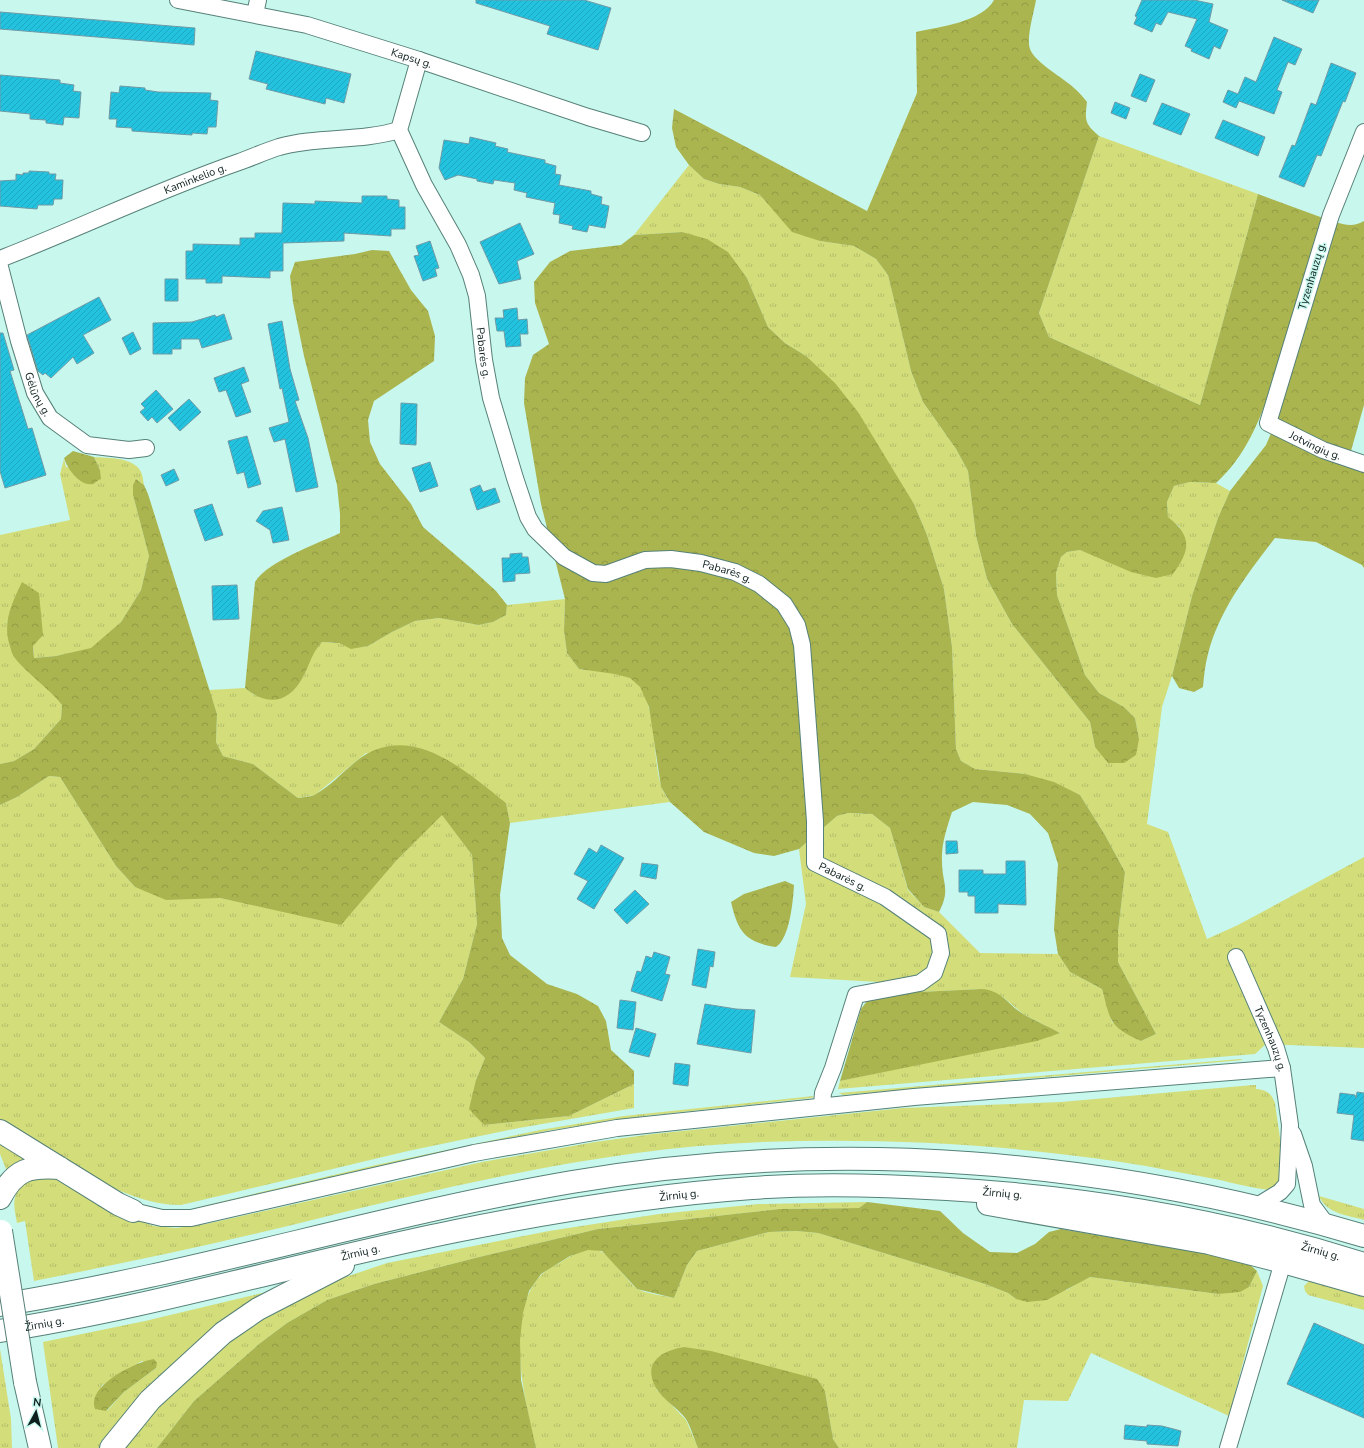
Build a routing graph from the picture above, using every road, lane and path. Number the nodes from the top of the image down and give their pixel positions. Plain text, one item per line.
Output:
1 (178, 0) edge
2 (257, 7) edge
3 (419, 60) junction
4 (399, 130) junction
5 (642, 132) dead end
6 (1364, 132) edge
7 (0, 260) edge
8 (0, 267) edge
9 (1268, 424) joint
10 (146, 448) dead end
11 (1364, 464) edge
12 (1236, 957) dead end
13 (1282, 1068) junction
14 (822, 1105) junction
15 (1290, 1125) junction
16 (0, 1131) edge
17 (60, 1168) junction
18 (897, 1186) junction
19 (0, 1198) edge
20 (1257, 1206) junction
21 (133, 1211) joint
22 (1326, 1224) junction
23 (0, 1228) edge
24 (1364, 1236) edge
25 (381, 1247) junction
26 (1283, 1262) junction
27 (1364, 1264) edge
28 (1364, 1285) edge
29 (0, 1305) edge
30 (0, 1331) edge
31 (26, 1391) junction
32 (26, 1448) edge
33 (40, 1448) edge
34 (111, 1448) edge
35 (1228, 1448) edge

1 - 2 street, Kapsų g.
2 - 3 street, Kapsų g.
3 - 4 street
3 - 5 street, Kapsų g.
4 - 7 street, Kaminkelio g.
4 - 14 street, Pabarės g.
6 - 9 street, Tyzenhauzų g.
8 - 10 street, Gėlūnų g.
9 - 11 street, Jotvingių g.
12 - 13 street, Tyzenhauzų g.
13 - 14 street
13 - 15 street, Tyzenhauzų g.
14 - 21 street
15 - 20 street, Tyzenhauzų g.
15 - 22 street, Tyzenhauzų g.
16 - 17 main road
17 - 19 main road
17 - 21 main road
18 - 25 main road, Žirnių g.
18 - 26 main road
18 - 27 main road, Žirnių g.
20 - 22 main road
20 - 29 main road
22 - 24 main road
23 - 31 main road, bridge
25 - 30 main road, Žirnių g.
25 - 34 main road
26 - 28 main road
26 - 35 street
31 - 32 main road
31 - 33 main road

